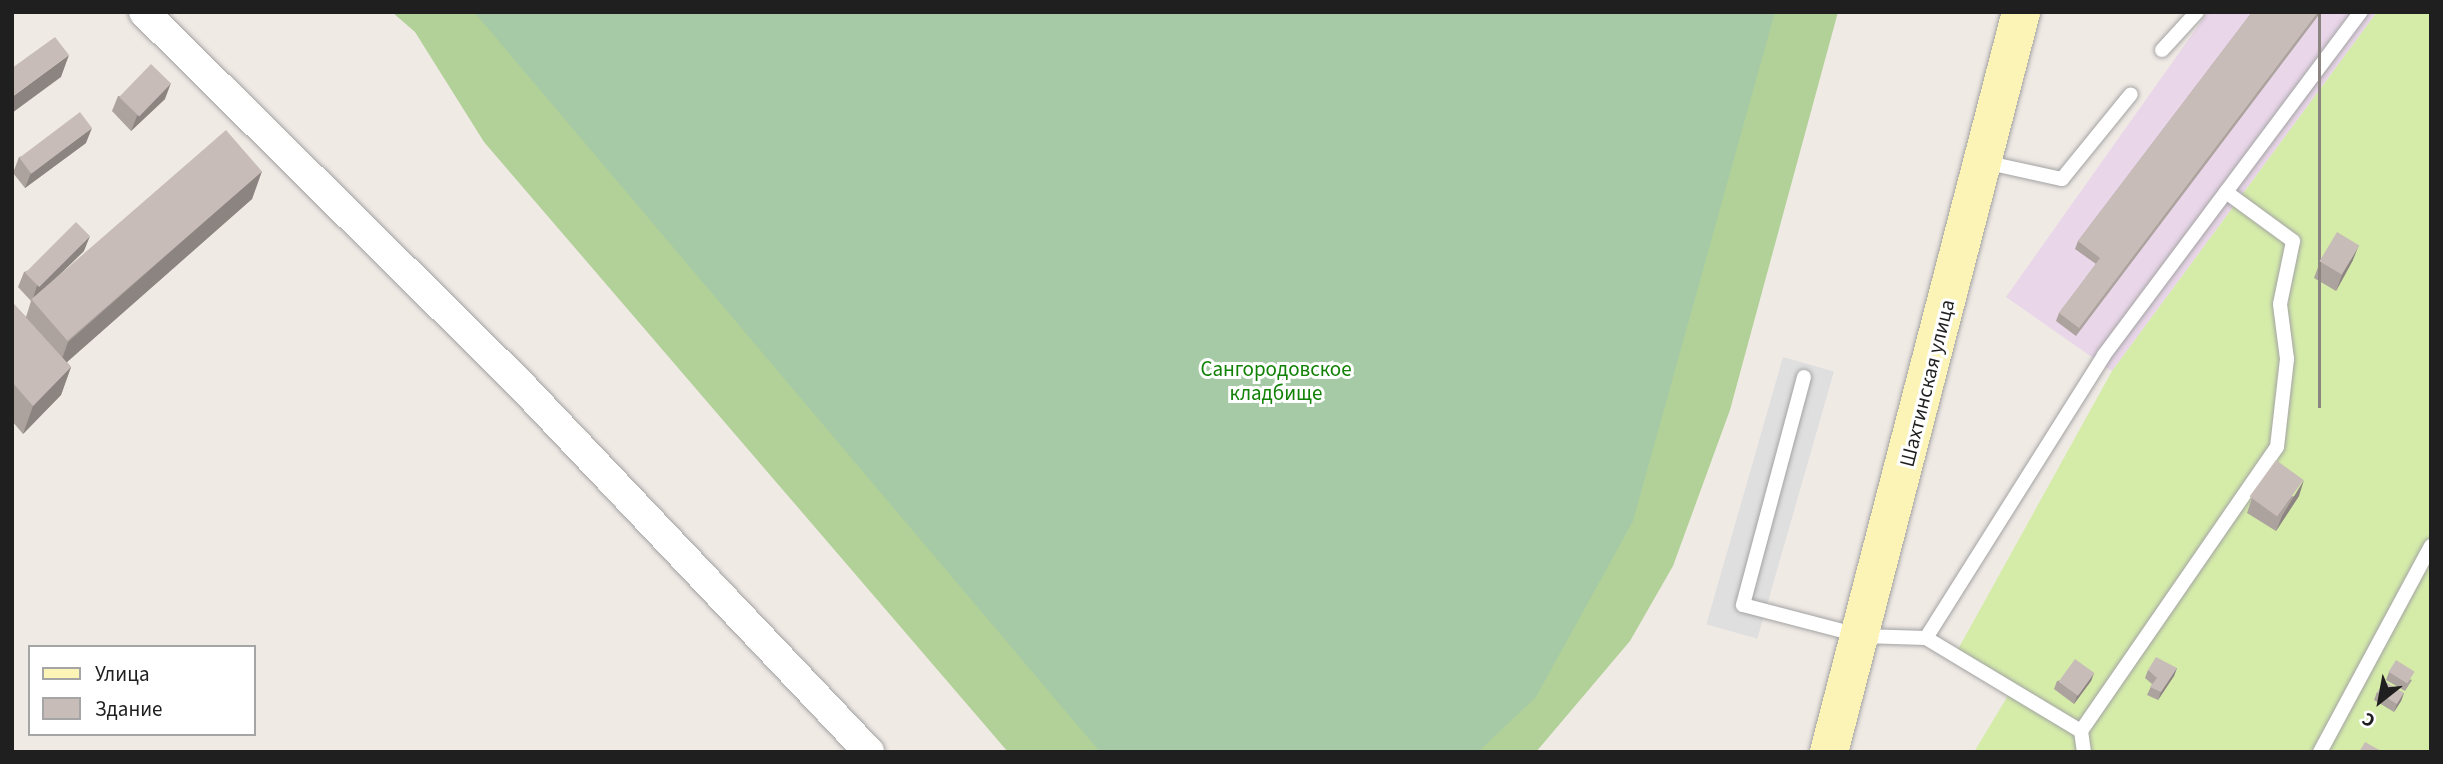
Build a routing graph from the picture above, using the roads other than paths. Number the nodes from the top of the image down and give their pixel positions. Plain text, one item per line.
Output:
1 (144, 12) edge
2 (2021, 12) edge
3 (2197, 12) edge
4 (2361, 12) edge
5 (2162, 50) dead end
6 (2131, 94) dead end
7 (1983, 162) junction
8 (2226, 192) junction
9 (1804, 377) dead end
10 (2431, 547) edge
11 (1862, 636) junction
12 (1926, 638) junction
13 (2081, 731) junction
14 (869, 752) edge
15 (1829, 752) edge
16 (2084, 752) edge
17 (2320, 752) edge

1 - 14 street
2 - 7 street, Шахтинская улица
3 - 5 lane
4 - 8 lane
6 - 7 lane
7 - 11 street, Шахтинская улица
8 - 12 lane
8 - 13 lane
9 - 11 lane
10 - 17 lane
11 - 12 lane
11 - 15 street, Шахтинская улица
12 - 13 lane
13 - 16 lane

